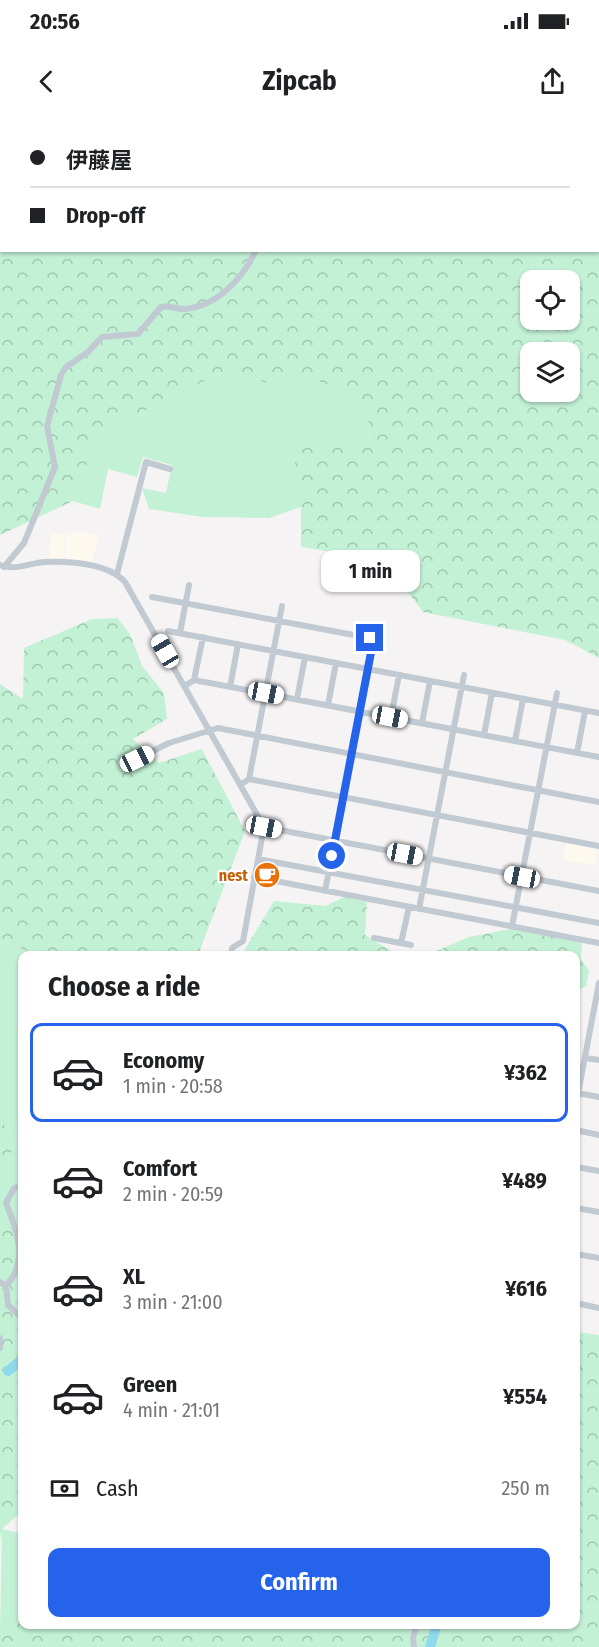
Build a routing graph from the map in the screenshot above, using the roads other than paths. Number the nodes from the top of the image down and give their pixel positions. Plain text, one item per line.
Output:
1 (255, 252) edge
2 (170, 469) dead end
3 (2, 566) edge
4 (117, 574) junction
5 (189, 585) dead end
6 (152, 597) dead end
7 (186, 603) junction
8 (282, 606) dead end
9 (279, 621) junction
10 (168, 631) dead end
11 (180, 633) junction
12 (203, 637) junction
13 (238, 644) junction
14 (274, 651) junction
15 (305, 657) junction
16 (336, 663) junction
17 (368, 669) junction
18 (399, 675) junction
19 (464, 675) dead end
20 (194, 680) junction
21 (430, 681) junction
22 (185, 686) junction
23 (230, 687) junction
24 (461, 687) junction
25 (266, 693) junction
26 (492, 693) junction
27 (557, 693) dead end
28 (297, 699) junction
29 (523, 699) junction
30 (328, 705) junction
31 (555, 705) junction
32 (359, 711) junction
33 (585, 711) junction
34 (599, 713) edge
35 (390, 717) junction
36 (422, 723) junction
37 (209, 729) junction
38 (453, 729) junction
39 (484, 735) junction
40 (258, 736) junction
41 (515, 741) junction
42 (546, 747) junction
43 (577, 753) junction
44 (351, 754) junction
45 (599, 757) edge
46 (137, 759) dead end
47 (445, 772) junction
48 (249, 779) junction
49 (240, 784) junction
50 (538, 790) junction
51 (343, 797) junction
52 (599, 802) edge
53 (437, 815) junction
54 (264, 827) junction
55 (530, 832) junction
56 (335, 841) junction
57 (599, 846) edge
58 (258, 859) junction
59 (428, 859) junction
60 (329, 872) junction
61 (522, 877) junction
62 (254, 878) junction
63 (422, 890) junction
64 (325, 891) junction
65 (599, 891) edge
66 (409, 907) junction
67 (516, 908) junction
68 (419, 909) junction
69 (599, 923) edge
70 (512, 926) junction
71 (374, 938) dead end
72 (401, 943) junction
73 (599, 943) edge
74 (411, 945) dead end
75 (232, 951) edge
76 (599, 985) edge
77 (595, 1022) edge
78 (585, 1058) junction
79 (599, 1060) edge
80 (580, 1083) edge
81 (580, 1093) edge
82 (599, 1097) edge
83 (580, 1131) edge
84 (599, 1135) edge
85 (580, 1168) edge
86 (599, 1171) edge
87 (18, 1187) edge
88 (580, 1209) edge
89 (599, 1212) edge
90 (18, 1232) edge
91 (580, 1255) edge
92 (599, 1258) edge
93 (18, 1268) edge
94 (0, 1282) edge
95 (6, 1286) junction
96 (580, 1304) edge
97 (599, 1308) edge
98 (18, 1314) edge
99 (0, 1338) edge
100 (0, 1348) edge
101 (416, 1629) edge
102 (414, 1647) edge

1 - 3 street
2 - 4 street
3 - 4 street
4 - 22 street
5 - 7 street
6 - 7 street
7 - 9 street
7 - 11 street
8 - 9 street
9 - 14 street
9 - 17 street
10 - 11 street
11 - 12 street
12 - 13 street
12 - 20 street
13 - 14 street
13 - 23 street
14 - 15 street
14 - 25 street
15 - 16 street
15 - 28 street
16 - 17 street
16 - 30 street
17 - 18 street
17 - 32 street
18 - 21 street
18 - 35 street
19 - 24 street
20 - 22 street
20 - 23 street
21 - 24 street
21 - 36 street
22 - 37 street
23 - 25 street
24 - 26 street
24 - 38 street
25 - 28 street
25 - 40 street
26 - 29 street
26 - 39 street
27 - 31 street
28 - 30 street
29 - 31 street
29 - 41 street
30 - 32 street
31 - 33 street
31 - 42 street
32 - 35 street
32 - 44 street
33 - 34 street
33 - 43 street
35 - 36 street
36 - 38 street
37 - 40 street
37 - 46 street
37 - 49 street
38 - 39 street
38 - 47 street
39 - 41 street
40 - 44 street
40 - 48 street
41 - 42 street
42 - 43 street
42 - 50 street
43 - 45 street
44 - 47 street
44 - 51 street
47 - 50 street
47 - 53 street
48 - 49 street
48 - 51 street
49 - 54 street
50 - 52 street
50 - 55 street
51 - 53 street
51 - 56 street
53 - 55 street
53 - 59 street
54 - 56 street
54 - 58 street
55 - 57 street
55 - 61 street
56 - 59 street
56 - 60 street
58 - 60 street
58 - 62 street
59 - 61 street
59 - 63 street
60 - 63 street
60 - 64 street
61 - 65 street
61 - 67 street
62 - 64 street
62 - 75 street
63 - 67 street
63 - 68 street
64 - 66 street
66 - 68 street
66 - 72 street
67 - 69 street
67 - 70 street
68 - 70 street
70 - 73 street
71 - 72 street
72 - 74 street
76 - 77 street
77 - 78 street
78 - 79 street
78 - 80 street
81 - 82 street
83 - 84 street
85 - 86 street
87 - 90 street
88 - 89 street
91 - 92 street
93 - 95 street
94 - 95 street
95 - 98 street
96 - 97 street
99 - 100 street
101 - 102 street

